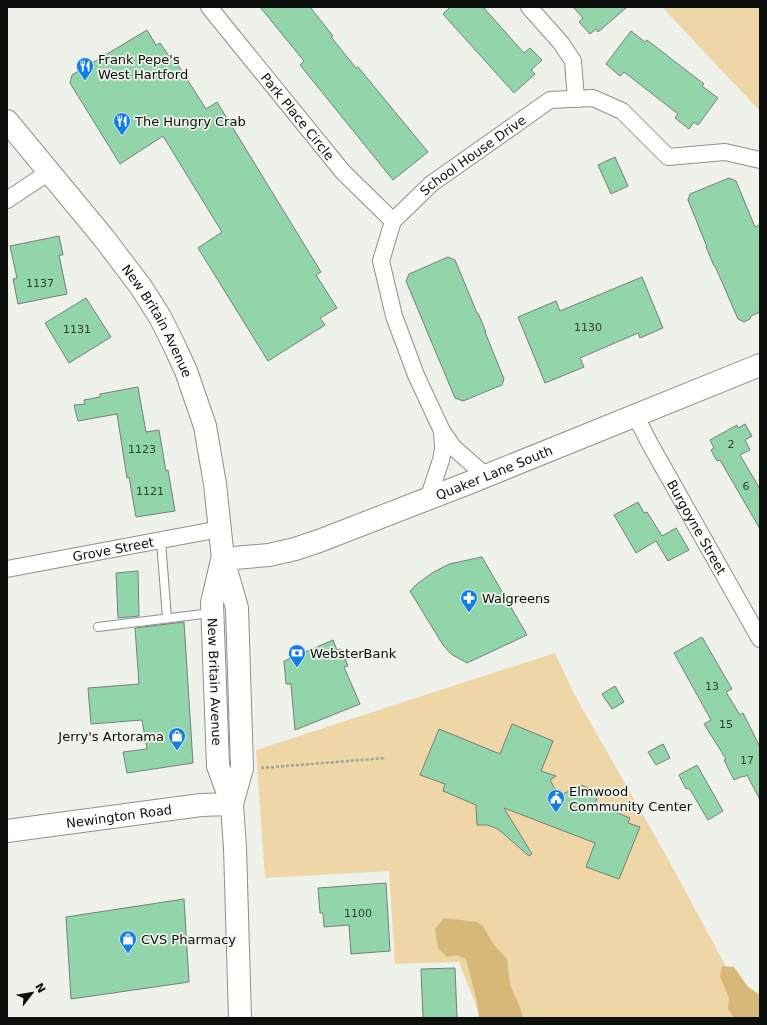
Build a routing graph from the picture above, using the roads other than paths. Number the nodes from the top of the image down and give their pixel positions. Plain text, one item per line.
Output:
1 (208, 7) edge
2 (529, 7) edge
3 (576, 99) junction
4 (7, 121) edge
5 (760, 160) edge
6 (49, 172) junction
7 (7, 200) edge
8 (393, 221) junction
9 (760, 365) edge
10 (635, 415) junction
11 (442, 432) junction
12 (486, 476) junction
13 (428, 499) junction
14 (220, 529) junction
15 (161, 540) junction
16 (223, 559) junction
17 (7, 569) edge
18 (212, 612) junction
19 (167, 618) junction
20 (98, 627) dead end
21 (760, 639) edge
22 (232, 804) junction
23 (7, 831) edge
24 (240, 1018) edge

1 - 8 street, Park Place Circle
2 - 3 street
3 - 5 street, School House Drive
3 - 8 street, School House Drive
4 - 6 main road, New Britain Avenue
6 - 7 street
6 - 14 main road, New Britain Avenue
8 - 11 street, School House Drive
9 - 10 main road, Quaker Lane South
10 - 12 main road, Quaker Lane South
10 - 21 street, Burgoyne Street
11 - 12 street, School House Drive
11 - 13 street, School House Drive
12 - 13 main road, Quaker Lane South
13 - 16 main road, Quaker Lane South
14 - 15 street, Grove Street
14 - 16 main road, New Britain Avenue
15 - 17 street, Grove Street
15 - 19 lane
16 - 18 main road, New Britain Avenue
16 - 22 main road, New Britain Avenue
18 - 19 lane
18 - 22 main road, New Britain Avenue
19 - 20 lane
22 - 23 main road, Newington Road
22 - 24 main road, New Britain Avenue

